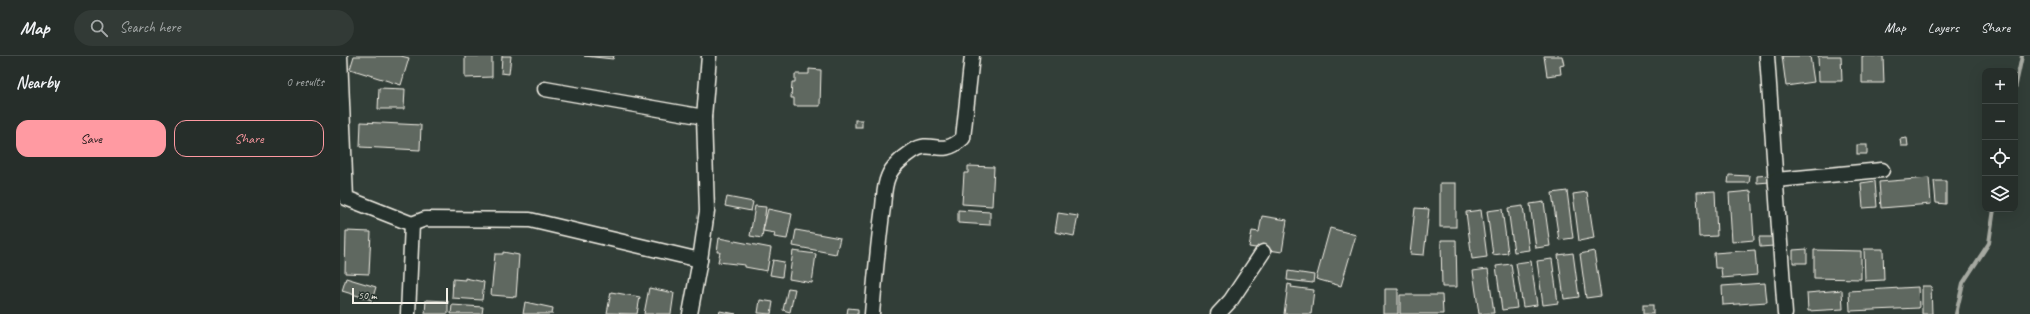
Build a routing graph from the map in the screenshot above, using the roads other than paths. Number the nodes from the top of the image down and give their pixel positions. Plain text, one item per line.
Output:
1 (340, 56) edge
2 (709, 56) edge
3 (972, 56) edge
4 (1767, 56) edge
5 (544, 89) dead end
6 (704, 117) junction
7 (1882, 170) dead end
8 (1776, 180) junction
9 (343, 197) edge
10 (412, 224) junction
11 (1263, 252) dead end
12 (700, 260) junction
13 (408, 314) edge
14 (690, 314) edge
15 (872, 314) edge
16 (1218, 314) edge
17 (1785, 314) edge

1 - 9 street
2 - 6 street
3 - 15 street
4 - 8 street
5 - 6 street
6 - 12 street
7 - 8 street
8 - 17 street
9 - 10 street
10 - 12 street
10 - 13 street
11 - 16 street
12 - 14 street

